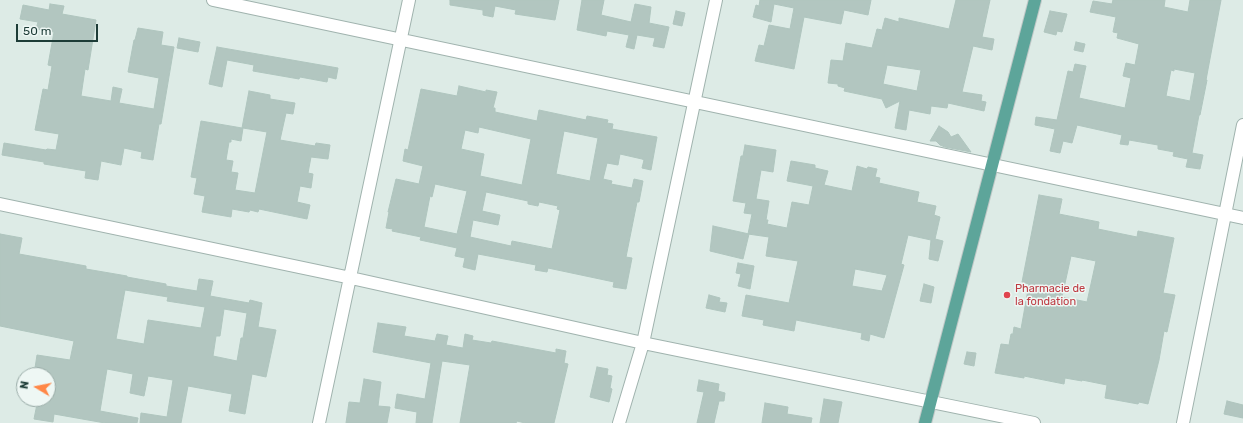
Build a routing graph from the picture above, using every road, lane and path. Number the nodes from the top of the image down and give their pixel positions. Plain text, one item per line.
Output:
1 (213, 0) edge
2 (409, 0) edge
3 (716, 0) edge
4 (1035, 0) edge
5 (401, 40) junction
6 (694, 102) junction
7 (1243, 125) edge
8 (992, 165) junction
9 (0, 204) edge
10 (1226, 214) junction
11 (1243, 218) edge
12 (351, 278) junction
13 (643, 343) junction
14 (930, 401) junction
15 (319, 423) edge
16 (619, 423) edge
17 (924, 423) edge
18 (1034, 423) edge
19 (1183, 423) edge

1 - 5 street
2 - 5 street
3 - 6 street
4 - 8 main road
5 - 6 street
5 - 12 street
6 - 8 street
6 - 13 street
7 - 10 street
8 - 10 street
8 - 14 main road
9 - 12 street
10 - 11 street
10 - 19 street
12 - 13 street
12 - 15 street
13 - 14 street
13 - 16 street
14 - 17 main road
14 - 18 street

